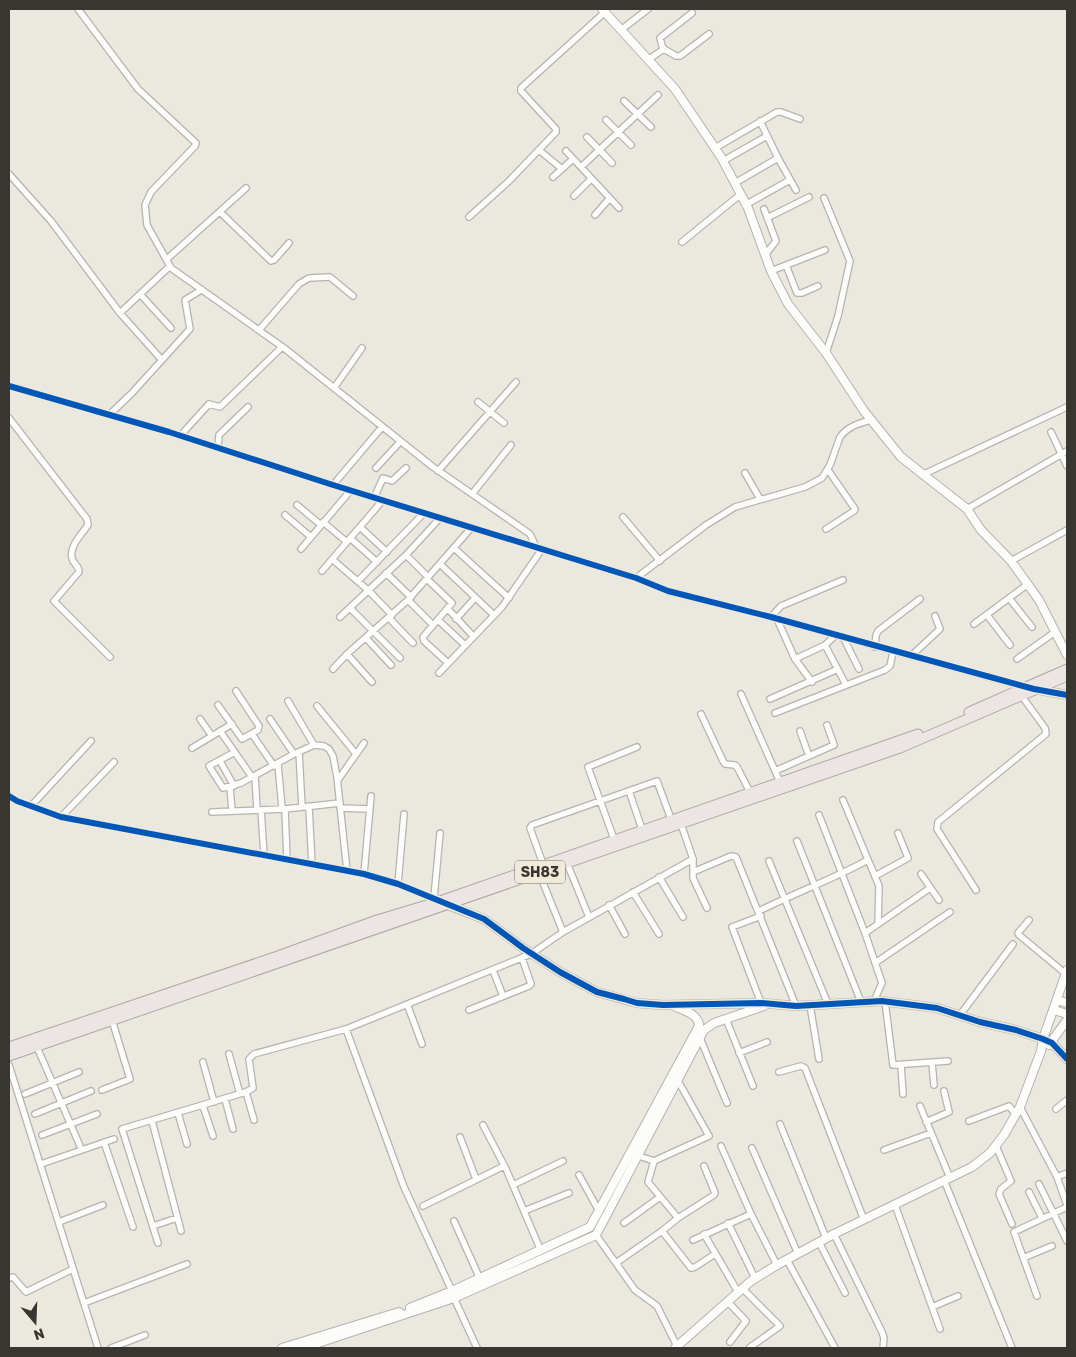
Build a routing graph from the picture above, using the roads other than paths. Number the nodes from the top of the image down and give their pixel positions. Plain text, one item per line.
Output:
1 (78, 9) edge
2 (648, 9) edge
3 (603, 10) edge
4 (692, 13) dead end
5 (621, 30) junction
6 (709, 34) dead end
7 (663, 49) junction
8 (648, 60) junction
9 (658, 95) dead end
10 (624, 101) dead end
11 (638, 114) junction
12 (800, 119) dead end
13 (606, 120) dead end
14 (760, 121) junction
15 (651, 127) dead end
16 (618, 132) junction
17 (767, 136) junction
18 (587, 137) dead end
19 (631, 145) dead end
20 (715, 148) junction
21 (539, 150) junction
22 (599, 150) junction
23 (566, 151) dead end
24 (778, 158) junction
25 (573, 159) junction
26 (723, 161) junction
27 (612, 163) dead end
28 (581, 167) junction
29 (562, 169) junction
30 (9, 174) edge
31 (553, 177) dead end
32 (590, 179) junction
33 (790, 180) junction
34 (735, 183) junction
35 (246, 188) dead end
36 (796, 190) dead end
37 (741, 194) junction
38 (574, 196) dead end
39 (809, 197) dead end
40 (824, 198) dead end
41 (610, 199) junction
42 (746, 204) junction
43 (619, 208) dead end
44 (764, 209) dead end
45 (220, 212) junction
46 (595, 215) dead end
47 (470, 217) dead end
48 (767, 218) junction
49 (682, 242) dead end
50 (289, 243) dead end
51 (825, 250) dead end
52 (764, 255) junction
53 (167, 259) junction
54 (786, 265) junction
55 (170, 266) junction
56 (771, 271) junction
57 (818, 286) dead end
58 (201, 290) junction
59 (140, 294) junction
60 (353, 296) dead end
61 (120, 313) junction
62 (171, 328) dead end
63 (259, 330) junction
64 (282, 347) junction
65 (362, 348) dead end
66 (826, 353) junction
67 (161, 360) junction
68 (516, 382) dead end
69 (9, 386) edge
70 (334, 388) junction
71 (478, 402) dead end
72 (248, 407) dead end
73 (1067, 407) edge
74 (490, 412) junction
75 (109, 415) junction
76 (9, 418) edge
77 (871, 420) junction
78 (504, 423) dead end
79 (382, 427) junction
80 (1051, 432) dead end
81 (180, 436) junction
82 (400, 442) junction
83 (511, 445) dead end
84 (218, 447) junction
85 (1065, 453) edge
86 (1067, 466) edge
87 (376, 468) dead end
88 (406, 468) dead end
89 (438, 470) junction
90 (828, 470) junction
91 (744, 473) dead end
92 (922, 475) junction
93 (333, 485) junction
94 (351, 490) junction
95 (472, 494) junction
96 (374, 498) junction
97 (760, 499) junction
98 (383, 500) junction
99 (297, 505) dead end
100 (967, 509) junction
101 (424, 513) junction
102 (285, 515) dead end
103 (623, 517) dead end
104 (440, 518) junction
105 (322, 524) junction
106 (360, 527) junction
107 (472, 528) junction
108 (826, 528) dead end
109 (1067, 530) edge
110 (311, 537) junction
111 (349, 540) junction
112 (454, 548) junction
113 (539, 548) junction
114 (301, 549) dead end
115 (387, 552) junction
116 (406, 555) junction
117 (332, 559) junction
118 (660, 561) junction
119 (1011, 561) junction
120 (377, 562) junction
121 (441, 565) junction
122 (322, 571) dead end
123 (386, 573) junction
124 (428, 578) junction
125 (636, 578) junction
126 (843, 580) dead end
127 (358, 581) junction
128 (1028, 584) junction
129 (368, 591) junction
130 (475, 598) junction
131 (509, 598) junction
132 (1009, 598) junction
133 (409, 599) junction
134 (920, 599) dead end
135 (350, 608) junction
136 (448, 609) junction
137 (987, 614) junction
138 (494, 615) junction
139 (935, 616) dead end
140 (340, 617) dead end
141 (390, 617) junction
142 (774, 618) junction
143 (456, 619) junction
144 (438, 620) junction
145 (974, 624) dead end
146 (433, 625) junction
147 (1032, 627) dead end
148 (374, 630) junction
149 (1055, 632) junction
150 (473, 636) junction
151 (835, 636) junction
152 (366, 638) junction
153 (844, 638) junction
154 (413, 643) dead end
155 (465, 645) junction
156 (825, 645) junction
157 (1010, 645) dead end
158 (875, 647) junction
159 (893, 652) junction
160 (347, 654) junction
161 (911, 656) junction
162 (1067, 656) edge
163 (110, 657) dead end
164 (400, 658) dead end
165 (795, 659) junction
166 (1018, 659) dead end
167 (448, 663) junction
168 (391, 665) dead end
169 (1067, 668) edge
170 (332, 669) dead end
171 (859, 669) dead end
172 (838, 670) junction
173 (439, 673) dead end
174 (1067, 676) edge
175 (372, 682) dead end
176 (812, 682) junction
177 (846, 685) junction
178 (1034, 689) junction
179 (236, 691) dead end
180 (1022, 691) junction
181 (741, 694) dead end
182 (1067, 695) edge
183 (770, 699) dead end
184 (288, 701) dead end
185 (218, 705) dead end
186 (317, 706) dead end
187 (701, 714) dead end
188 (775, 714) dead end
189 (200, 719) dead end
190 (270, 719) dead end
191 (232, 724) junction
192 (827, 725) dead end
193 (220, 731) junction
194 (800, 731) dead end
195 (252, 734) junction
196 (212, 736) junction
197 (91, 741) dead end
198 (364, 743) dead end
199 (314, 745) junction
200 (192, 748) dead end
201 (637, 748) dead end
202 (235, 752) junction
203 (296, 753) junction
204 (356, 754) junction
205 (810, 756) junction
206 (220, 761) junction
207 (114, 762) dead end
208 (276, 765) junction
209 (775, 771) junction
210 (254, 776) junction
211 (338, 780) junction
212 (780, 782) junction
213 (232, 786) junction
214 (629, 791) junction
215 (750, 792) junction
216 (9, 796) edge
217 (372, 796) dead end
218 (843, 800) dead end
219 (600, 802) junction
220 (31, 806) junction
221 (340, 806) junction
222 (306, 807) junction
223 (283, 809) junction
224 (370, 809) junction
225 (259, 810) junction
226 (232, 811) junction
227 (212, 812) dead end
228 (404, 814) dead end
229 (819, 815) dead end
230 (61, 817) junction
231 (671, 819) junction
232 (681, 824) junction
233 (642, 830) junction
234 (440, 833) dead end
235 (898, 833) dead end
236 (614, 839) junction
237 (797, 841) dead end
238 (264, 856) junction
239 (693, 859) junction
240 (287, 860) junction
241 (868, 860) junction
242 (769, 861) dead end
243 (567, 863) junction
244 (312, 865) junction
245 (541, 868) junction
246 (347, 871) junction
247 (693, 872) junction
248 (364, 874) junction
249 (841, 874) junction
250 (921, 874) dead end
251 (875, 876) junction
252 (659, 877) junction
253 (398, 884) junction
254 (815, 885) junction
255 (930, 888) junction
256 (976, 890) dead end
257 (633, 892) junction
258 (784, 898) junction
259 (939, 900) dead end
260 (441, 901) junction
261 (608, 905) junction
262 (707, 908) dead end
263 (950, 912) dead end
264 (760, 913) junction
265 (588, 917) junction
266 (682, 917) dead end
267 (1029, 920) dead end
268 (878, 924) junction
269 (563, 932) junction
270 (865, 933) junction
271 (625, 934) dead end
272 (659, 934) dead end
273 (1013, 944) dead end
274 (531, 954) junction
275 (285, 957) junction
276 (522, 958) junction
277 (875, 963) junction
278 (1067, 972) edge
279 (494, 974) dead end
280 (503, 996) junction
281 (1057, 1000) junction
282 (874, 1001) junction
283 (886, 1001) junction
284 (861, 1002) junction
285 (1067, 1003) edge
286 (407, 1004) junction
287 (765, 1004) junction
288 (828, 1004) junction
289 (670, 1005) junction
290 (796, 1006) junction
291 (810, 1006) junction
292 (469, 1010) dead end
293 (1054, 1010) junction
294 (1067, 1014) edge
295 (960, 1015) junction
296 (726, 1019) junction
297 (112, 1020) junction
298 (1066, 1022) edge
299 (346, 1029) junction
300 (700, 1038) junction
301 (1043, 1039) junction
302 (767, 1042) dead end
303 (1052, 1042) junction
304 (422, 1044) dead end
305 (9, 1047) edge
306 (37, 1047) junction
307 (1041, 1051) junction
308 (740, 1053) junction
309 (229, 1054) dead end
310 (9, 1056) edge
311 (819, 1059) dead end
312 (1067, 1059) edge
313 (948, 1061) dead end
314 (203, 1062) dead end
315 (932, 1063) junction
316 (9, 1065) edge
317 (901, 1065) junction
318 (79, 1072) dead end
319 (779, 1072) dead end
320 (678, 1079) junction
321 (52, 1082) junction
322 (753, 1086) dead end
323 (934, 1086) dead end
324 (102, 1090) dead end
325 (91, 1091) dead end
326 (944, 1091) dead end
327 (243, 1093) junction
328 (25, 1094) dead end
329 (903, 1094) dead end
330 (225, 1099) junction
331 (1067, 1100) edge
332 (214, 1102) junction
333 (62, 1103) junction
334 (727, 1103) dead end
335 (203, 1106) junction
336 (920, 1106) dead end
337 (1020, 1107) junction
338 (1056, 1109) dead end
339 (178, 1113) junction
340 (35, 1114) dead end
341 (97, 1114) dead end
342 (1016, 1115) junction
343 (254, 1120) dead end
344 (152, 1121) junction
345 (968, 1121) dead end
346 (926, 1122) junction
347 (780, 1124) dead end
348 (71, 1125) junction
349 (483, 1125) dead end
350 (233, 1129) dead end
351 (931, 1133) junction
352 (42, 1135) dead end
353 (212, 1136) dead end
354 (460, 1137) dead end
355 (114, 1139) dead end
356 (104, 1142) junction
357 (187, 1144) dead end
358 (80, 1146) dead end
359 (721, 1146) dead end
360 (996, 1146) junction
361 (752, 1148) dead end
362 (884, 1150) dead end
363 (639, 1156) junction
364 (563, 1161) dead end
365 (654, 1161) junction
366 (41, 1164) junction
367 (504, 1166) junction
368 (704, 1166) dead end
369 (1067, 1173) edge
370 (578, 1175) dead end
371 (1057, 1177) junction
372 (476, 1179) junction
373 (947, 1179) junction
374 (1039, 1184) dead end
375 (513, 1185) junction
376 (1029, 1192) dead end
377 (569, 1193) dead end
378 (660, 1197) junction
379 (103, 1205) dead end
380 (895, 1205) junction
381 (423, 1206) dead end
382 (1067, 1206) edge
383 (524, 1211) junction
384 (599, 1211) junction
385 (1054, 1213) junction
386 (751, 1214) junction
387 (178, 1218) junction
388 (678, 1218) junction
389 (1042, 1218) junction
390 (864, 1220) junction
391 (454, 1221) dead end
392 (59, 1222) junction
393 (624, 1223) dead end
394 (728, 1224) junction
395 (1012, 1224) dead end
396 (153, 1226) junction
397 (133, 1227) dead end
398 (181, 1231) dead end
399 (662, 1231) junction
400 (704, 1234) junction
401 (834, 1234) junction
402 (596, 1235) junction
403 (693, 1240) dead end
404 (823, 1240) junction
405 (1067, 1241) edge
406 (158, 1243) dead end
407 (1052, 1246) dead end
408 (541, 1251) junction
409 (715, 1254) junction
410 (798, 1254) junction
411 (1023, 1258) junction
412 (787, 1260) junction
413 (616, 1263) junction
414 (187, 1264) dead end
415 (777, 1265) junction
416 (73, 1269) junction
417 (9, 1278) edge
418 (755, 1278) junction
419 (480, 1279) junction
420 (741, 1290) junction
421 (845, 1293) dead end
422 (453, 1295) junction
423 (958, 1296) dead end
424 (1037, 1296) dead end
425 (727, 1301) junction
426 (84, 1303) junction
427 (932, 1306) junction
428 (940, 1329) dead end
429 (145, 1335) dead end
430 (730, 1342) dead end
431 (676, 1347) edge
432 (752, 1347) edge
433 (98, 1348) edge
434 (111, 1348) edge
435 (282, 1348) edge
436 (303, 1348) edge
437 (477, 1348) edge
438 (835, 1348) edge
439 (883, 1348) edge
440 (1012, 1348) edge

1 - 53 street
2 - 5 street
3 - 5 street
3 - 21 street
4 - 7 street
5 - 8 street
6 - 7 street
7 - 8 street
8 - 20 street
9 - 11 street
10 - 11 street
11 - 15 street
11 - 16 street
12 - 14 street
13 - 16 street
14 - 17 street
14 - 20 street
16 - 19 street
16 - 22 street
17 - 24 street
17 - 26 street
18 - 22 street
20 - 26 street
21 - 29 street
21 - 47 street
22 - 27 street
22 - 28 street
23 - 25 street
24 - 33 street
24 - 34 street
25 - 28 street
25 - 29 street
26 - 34 street
28 - 32 street
29 - 31 street
30 - 61 street
32 - 38 street
32 - 41 street
33 - 36 street
33 - 42 street
34 - 37 street
35 - 45 street
37 - 42 street
37 - 49 street
39 - 48 street
40 - 66 street
41 - 43 street
41 - 46 street
42 - 52 street
44 - 48 street
45 - 50 street
45 - 53 street
48 - 52 street
51 - 54 street
52 - 56 street
53 - 55 street
54 - 56 street
54 - 57 street
55 - 58 street
55 - 59 street
56 - 66 street
58 - 63 street
58 - 67 street
59 - 61 street
59 - 62 street
60 - 63 street
61 - 67 street
63 - 64 street
64 - 70 street
64 - 81 street
65 - 70 street
66 - 77 street
67 - 75 street
68 - 74 street
69 - 75 street
70 - 79 street
71 - 74 street
72 - 84 street
73 - 92 street
74 - 78 street
74 - 89 street
75 - 81 street
76 - 163 street
77 - 90 street
77 - 92 street
79 - 82 street
79 - 93 street
80 - 85 street
81 - 84 street
82 - 87 street
82 - 89 street
83 - 95 street
84 - 93 street
85 - 86 street
85 - 100 street
88 - 96 street
89 - 95 street
90 - 97 street
90 - 108 street
91 - 97 street
92 - 100 street
93 - 94 street
94 - 96 street
94 - 105 street
95 - 113 street
96 - 98 street
97 - 118 street
98 - 101 street
98 - 106 street
99 - 105 street
100 - 119 street
101 - 104 street
101 - 115 street
102 - 110 street
103 - 118 street
104 - 107 street
104 - 116 street
105 - 110 street
105 - 111 street
106 - 111 street
106 - 115 street
107 - 112 street
107 - 113 street
109 - 119 street
110 - 114 street
111 - 117 street
111 - 120 street
112 - 121 street
112 - 131 street
113 - 125 street
113 - 131 street
115 - 120 street
116 - 123 street
116 - 124 street
117 - 122 street
117 - 127 street
118 - 125 street
119 - 128 street
120 - 127 street
121 - 124 street
121 - 130 street
123 - 129 street
123 - 133 street
124 - 133 street
124 - 136 street
125 - 142 street
126 - 142 street
127 - 129 street
128 - 132 street
128 - 149 street
129 - 135 street
129 - 141 street
130 - 138 street
130 - 143 street
131 - 138 street
132 - 137 street
132 - 147 street
133 - 141 street
133 - 146 street
134 - 158 street
135 - 140 street
135 - 148 street
136 - 143 street
136 - 144 street
137 - 145 street
137 - 157 street
138 - 150 street
139 - 161 street
141 - 148 street
141 - 154 street
142 - 151 street
142 - 165 street
143 - 150 street
144 - 146 street
144 - 155 street
146 - 167 street
148 - 152 street
148 - 164 street
149 - 162 street
149 - 166 street
150 - 155 street
151 - 153 street
151 - 156 street
152 - 160 street
152 - 168 street
153 - 158 street
153 - 171 street
155 - 167 street
156 - 165 street
156 - 172 street
158 - 159 street
159 - 161 street
159 - 177 street
160 - 170 street
160 - 175 street
161 - 180 street
165 - 176 street
167 - 173 street
169 - 180 main road, SH83
172 - 176 street
172 - 177 street
174 - 178 main road, SH83
176 - 183 street
177 - 188 street
178 - 180 main road, SH83
178 - 182 street
179 - 195 street
180 - 212 main road, SH83
180 - 232 main road, SH83
180 - 256 street
181 - 209 street
184 - 199 street
185 - 191 street
186 - 204 street
187 - 215 street
189 - 196 street
190 - 203 street
191 - 193 street
191 - 195 street
192 - 205 street
193 - 196 street
193 - 202 street
194 - 205 street
195 - 208 street
196 - 200 street
197 - 220 street
198 - 204 street
199 - 203 street
199 - 211 street
201 - 219 street
202 - 206 street
202 - 210 street
203 - 208 street
203 - 222 street
204 - 211 street
205 - 209 street
206 - 213 street
206 - 213 street
207 - 230 street
208 - 210 street
208 - 223 street
209 - 212 street
210 - 213 street
210 - 225 street
211 - 221 street
212 - 215 main road, SH83
213 - 226 street
214 - 219 street
214 - 231 street
214 - 233 street
215 - 231 main road, SH83
216 - 220 street
217 - 224 street
218 - 241 street
219 - 236 street
219 - 245 street
220 - 230 street
221 - 222 street
221 - 224 street
221 - 246 street
222 - 223 street
222 - 244 street
223 - 225 street
223 - 240 street
224 - 248 street
225 - 226 street
225 - 238 street
226 - 227 street
228 - 253 street
229 - 249 street
230 - 238 street
231 - 233 main road, SH83
232 - 239 street
232 - 243 main road, SH83
233 - 236 main road, SH83
234 - 260 street
235 - 251 street
236 - 245 main road, SH83
237 - 254 street
238 - 240 street
239 - 247 street
239 - 252 street
240 - 244 street
241 - 249 street
241 - 251 street
242 - 258 street
243 - 245 main road, SH83
243 - 265 street
244 - 246 street
245 - 260 main road, SH83
245 - 269 street
246 - 248 street
247 - 262 street
247 - 264 street
248 - 253 street
249 - 254 street
249 - 270 street
250 - 255 street
251 - 268 street
252 - 257 street
252 - 266 street
253 - 260 street
254 - 258 street
254 - 284 street
255 - 259 street
255 - 268 street
257 - 261 street
257 - 272 street
258 - 264 street
258 - 288 street
260 - 274 street
260 - 275 main road, SH83
261 - 265 street
261 - 271 street
263 - 277 street
264 - 287 street
264 - 290 street
265 - 269 street
267 - 278 street
268 - 270 street
269 - 274 street
270 - 277 street
273 - 295 street
274 - 276 street
274 - 289 street
275 - 297 main road, SH83
275 - 305 main road, SH83
276 - 280 street
276 - 286 street
277 - 282 street
278 - 281 street
279 - 280 street
280 - 292 street
281 - 285 street
281 - 293 street
282 - 283 street
282 - 284 street
283 - 295 street
283 - 317 street
284 - 288 street
286 - 299 street
286 - 304 street
287 - 289 street
287 - 290 street
287 - 296 street
288 - 291 street
289 - 384 street
290 - 291 street
291 - 311 street
293 - 294 street
293 - 301 street
295 - 301 street
296 - 300 street
296 - 308 street
297 - 306 main road, SH83
297 - 324 street
298 - 303 street
299 - 327 street
299 - 422 street
300 - 320 street
300 - 334 street
301 - 303 street
301 - 307 street
302 - 308 street
303 - 307 street
303 - 312 street
306 - 310 main road, SH83
306 - 321 street
307 - 337 street
308 - 322 street
309 - 327 street
313 - 315 street
314 - 332 street
315 - 317 street
315 - 323 street
316 - 366 street
317 - 329 street
318 - 321 street
319 - 390 street
320 - 363 street
320 - 365 street
321 - 328 street
321 - 333 street
325 - 333 street
326 - 346 street
327 - 330 street
327 - 343 street
330 - 332 street
330 - 350 street
331 - 338 street
332 - 335 street
333 - 340 street
333 - 348 street
335 - 339 street
335 - 353 street
336 - 346 street
337 - 342 street
337 - 371 street
339 - 344 street
339 - 357 street
341 - 348 street
342 - 345 street
342 - 360 street
344 - 387 street
344 - 396 street
346 - 351 street
347 - 404 street
348 - 352 street
348 - 358 street
349 - 367 street
351 - 362 street
351 - 373 street
354 - 372 street
355 - 356 street
356 - 366 street
356 - 397 street
359 - 386 street
360 - 373 street
360 - 395 street
361 - 410 street
363 - 365 street
363 - 402 street
364 - 375 street
365 - 378 street
366 - 392 street
367 - 372 street
367 - 375 street
368 - 388 street
369 - 371 street
370 - 384 street
371 - 382 street
372 - 381 street
373 - 380 street
373 - 440 street
374 - 385 street
375 - 383 street
376 - 389 street
377 - 383 street
378 - 388 street
378 - 393 street
379 - 392 street
380 - 390 street
380 - 427 street
382 - 385 street
383 - 408 street
384 - 408 street
385 - 389 street
385 - 405 street
386 - 394 street
386 - 415 street
387 - 396 street
387 - 398 street
388 - 399 street
389 - 411 street
390 - 401 street
391 - 419 street
392 - 416 street
394 - 400 street
394 - 418 street
396 - 406 street
399 - 409 street
399 - 413 street
400 - 403 street
400 - 409 street
401 - 404 street
401 - 439 street
402 - 413 street
402 - 422 street
404 - 410 street
404 - 421 street
407 - 411 street
408 - 419 street
409 - 420 street
410 - 412 street
411 - 424 street
412 - 415 street
412 - 438 street
413 - 431 street
414 - 426 street
415 - 418 street
416 - 417 street
416 - 426 street
418 - 420 street
419 - 422 street
420 - 425 street
420 - 432 street
422 - 435 street
422 - 436 street
422 - 437 street
423 - 427 street
425 - 430 street
425 - 431 street
426 - 433 street
427 - 428 street
429 - 434 street

